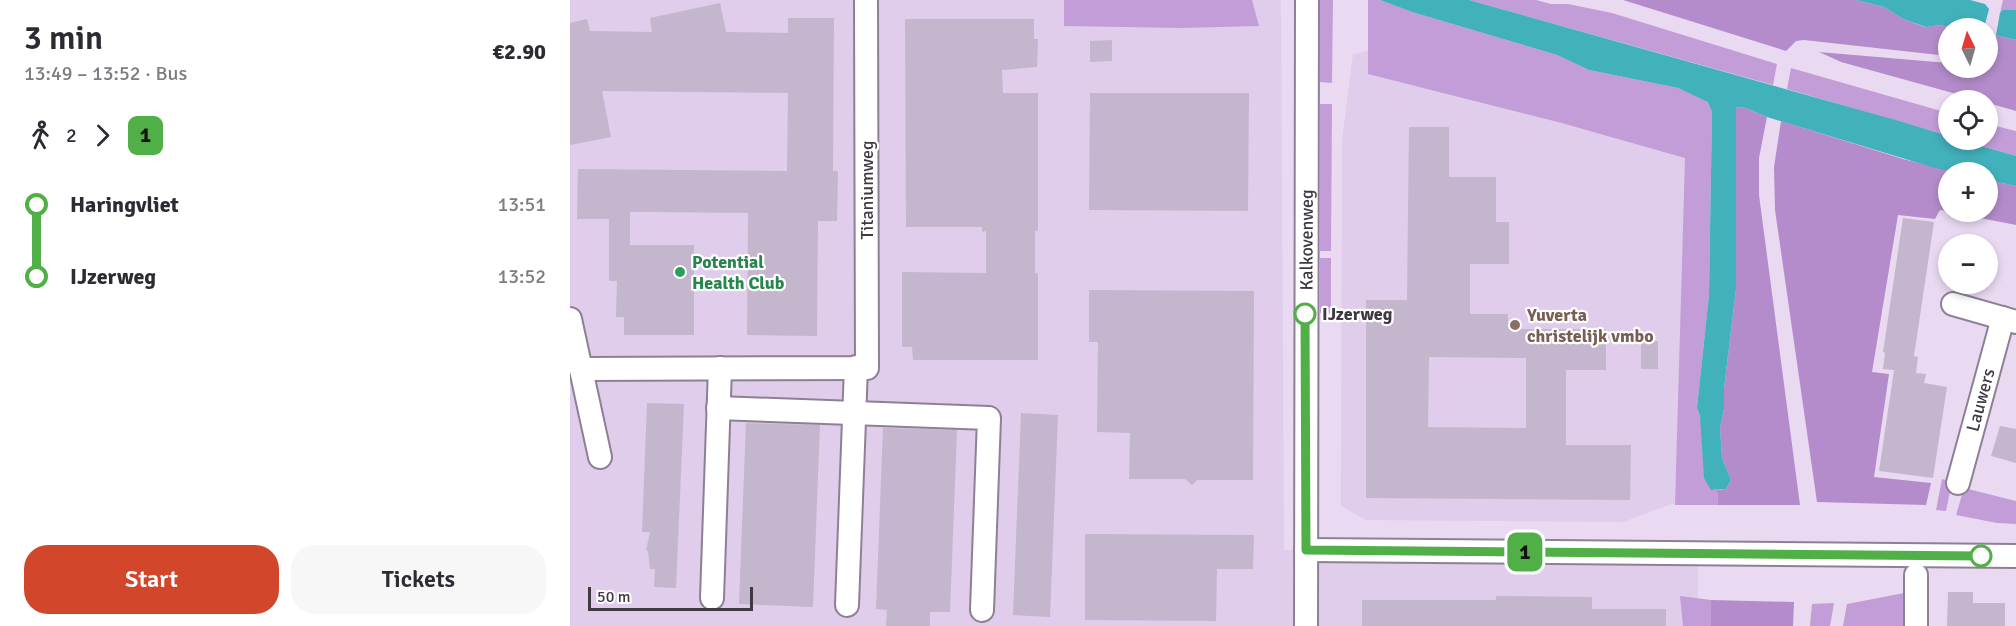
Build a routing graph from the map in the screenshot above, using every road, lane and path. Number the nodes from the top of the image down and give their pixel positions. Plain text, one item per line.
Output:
1 (866, 0) edge
2 (1307, 0) edge
3 (1953, 304) dead end
4 (570, 319) edge
5 (2010, 320) edge
6 (720, 368) junction
7 (856, 368) junction
8 (581, 369) junction
9 (718, 408) junction
10 (854, 413) junction
11 (600, 457) dead end
12 (1958, 483) dead end
13 (1306, 550) junction
14 (2016, 556) edge
15 (1916, 575) dead end
16 (712, 598) dead end
17 (847, 605) dead end
18 (982, 610) dead end
19 (1306, 626) edge
20 (1916, 626) edge

1 - 7 street, Titaniumweg
2 - 13 street, Kalkovenweg
3 - 5 street, Lauwers
4 - 8 street
5 - 12 street, Lauwers
6 - 7 street
6 - 8 street
6 - 9 street
7 - 10 street, Titaniumweg
8 - 11 street
9 - 10 street
9 - 16 street
10 - 17 street, Titaniumweg
10 - 18 street
13 - 14 street
13 - 19 street, Kalkovenweg
15 - 20 street

